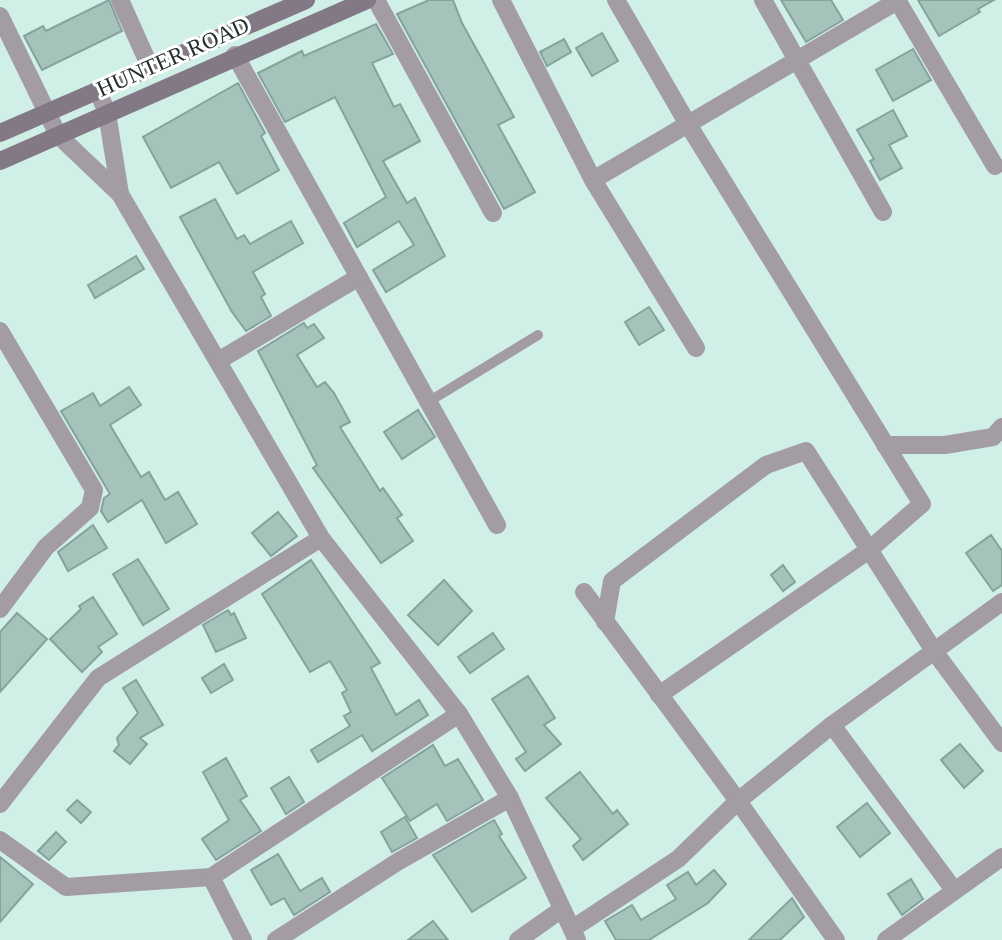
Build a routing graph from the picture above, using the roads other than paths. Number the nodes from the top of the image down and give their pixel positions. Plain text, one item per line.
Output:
1 (120, 0) edge
2 (306, 0) edge
3 (367, 0) edge
4 (376, 0) edge
5 (501, 0) edge
6 (616, 0) edge
7 (763, 0) edge
8 (898, 0) edge
9 (0, 16) edge
10 (236, 55) junction
11 (798, 61) junction
12 (151, 69) junction
13 (98, 91) junction
14 (47, 113) junction
15 (107, 113) junction
16 (689, 126) junction
17 (0, 133) edge
18 (58, 135) junction
19 (0, 161) edge
20 (995, 166) dead end
21 (593, 180) junction
22 (120, 194) junction
23 (883, 212) dead end
24 (494, 213) dead end
25 (359, 277) junction
26 (0, 331) edge
27 (538, 335) dead end
28 (696, 348) dead end
29 (218, 361) junction
30 (428, 402) junction
31 (1002, 427) edge
32 (885, 445) junction
33 (497, 526) dead end
34 (321, 538) junction
35 (869, 550) junction
36 (584, 592) dead end
37 (1002, 602) edge
38 (0, 609) edge
39 (605, 622) junction
40 (934, 650) junction
41 (659, 695) junction
42 (459, 714) junction
43 (832, 725) junction
44 (1002, 743) edge
45 (510, 797) junction
46 (738, 801) junction
47 (0, 804) edge
48 (0, 840) edge
49 (1002, 856) edge
50 (211, 877) junction
51 (954, 890) junction
52 (562, 909) junction
53 (574, 935) edge
54 (243, 940) edge
55 (276, 940) edge
56 (518, 940) edge
57 (836, 940) edge
58 (886, 940) edge

1 - 12 street
2 - 12 main road, HUNTER ROAD
3 - 10 main road, HUNTER ROAD
4 - 24 street
5 - 21 street
6 - 16 street
7 - 11 street
8 - 11 street
8 - 20 street
9 - 14 street
10 - 15 main road, HUNTER ROAD
10 - 25 street
11 - 16 street
11 - 23 street
12 - 13 main road, HUNTER ROAD
13 - 14 main road, HUNTER ROAD
13 - 15 street
14 - 17 main road, HUNTER ROAD
14 - 18 street
15 - 18 main road, HUNTER ROAD
15 - 22 street
16 - 21 street
16 - 32 street
18 - 19 main road, HUNTER ROAD
18 - 22 street
21 - 28 street
22 - 29 street
25 - 29 street
25 - 30 street
26 - 38 street
27 - 30 lane
29 - 34 street
30 - 33 street
31 - 32 street
32 - 35 street
34 - 42 street
34 - 47 street
35 - 39 street
35 - 40 street
35 - 41 street
36 - 39 street
37 - 40 street
39 - 41 street
40 - 43 street
40 - 44 street
41 - 46 street
42 - 45 street
42 - 50 street
43 - 46 street
43 - 51 street
45 - 52 street
45 - 55 street
46 - 53 street
46 - 57 street
48 - 50 street
49 - 51 street
50 - 54 street
51 - 58 street
52 - 53 street
52 - 56 street

